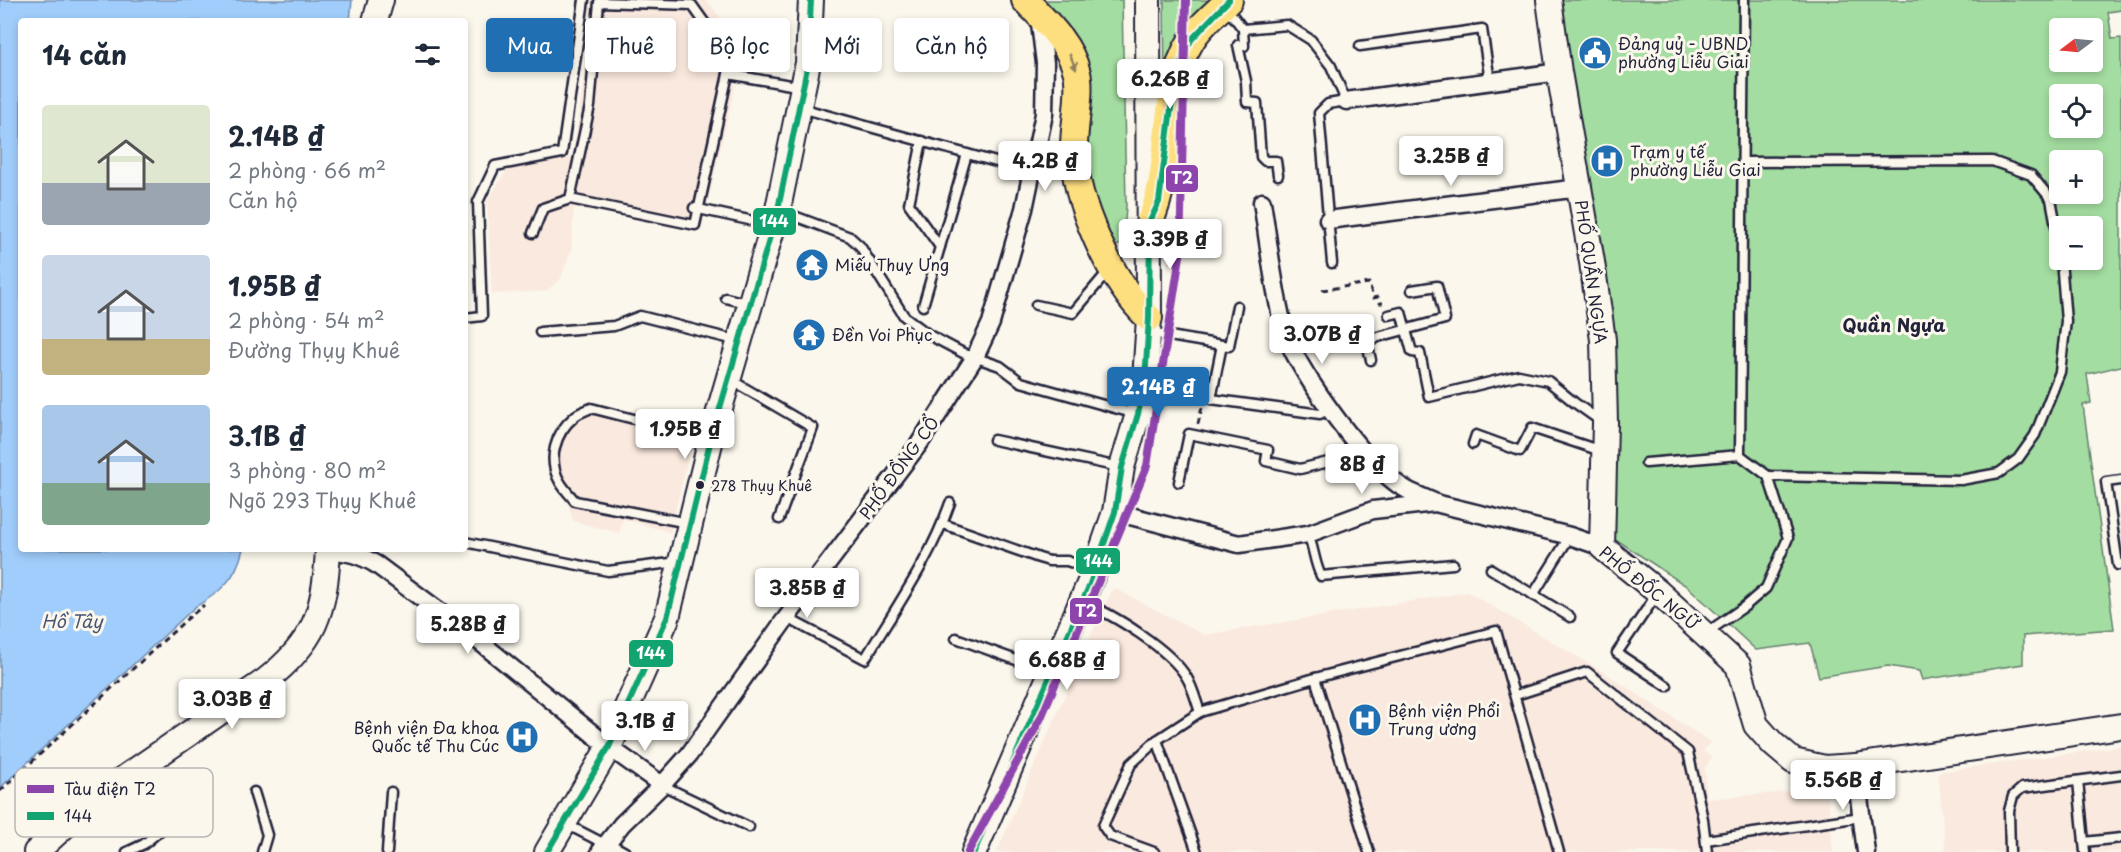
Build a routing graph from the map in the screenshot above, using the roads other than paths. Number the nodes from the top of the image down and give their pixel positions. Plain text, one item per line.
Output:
1 (381, 0) edge
2 (584, 0) edge
3 (812, 0) edge
4 (1148, 0) edge
5 (1549, 0) edge
6 (1744, 0) edge
7 (671, 2) edge
8 (1223, 5) edge
9 (1032, 8) edge
10 (376, 18) edge
11 (1243, 29) junction
12 (1360, 46) dead end
13 (1559, 72) junction
14 (728, 74) junction
15 (1490, 81) junction
16 (800, 97) junction
17 (1346, 101) junction
18 (922, 141) junction
19 (967, 154) junction
20 (1744, 162) junction
21 (1007, 165) dead end
22 (1278, 175) dead end
23 (1579, 188) junction
24 (570, 199) junction
25 (1262, 202) dead end
26 (696, 208) junction
27 (2054, 216) edge
28 (775, 217) junction
29 (1328, 220) junction
30 (1150, 221) junction
31 (533, 233) dead end
32 (940, 247) junction
33 (1332, 263) dead end
34 (1112, 266) junction
35 (2062, 270) edge
36 (1412, 290) dead end
37 (726, 298) dead end
38 (750, 304) junction
39 (1036, 305) dead end
40 (922, 306) dead end
41 (1237, 306) dead end
42 (1389, 315) road end
43 (468, 318) edge
44 (1149, 325) junction
45 (1406, 330) junction
46 (540, 332) dead end
47 (739, 341) junction
48 (1222, 345) junction
49 (975, 357) junction
50 (1371, 360) dead end
51 (729, 379) junction
52 (1330, 408) junction
53 (1138, 414) junction
54 (1605, 423) junction
55 (711, 439) junction
56 (994, 440) dead end
57 (1473, 444) dead end
58 (1365, 453) junction
59 (1604, 453) junction
60 (1740, 455) junction
61 (1646, 463) dead end
62 (1122, 467) junction
63 (1768, 476) junction
64 (2121, 480) edge
65 (1179, 482) dead end
66 (1435, 502) junction
67 (950, 503) dead end
68 (1115, 512) junction
69 (779, 519) dead end
70 (690, 524) junction
71 (943, 524) junction
72 (1308, 534) junction
73 (1570, 536) junction
74 (468, 543) edge
75 (1602, 547) junction
76 (328, 552) edge
77 (349, 552) edge
78 (682, 561) junction
79 (1453, 564) dead end
80 (2121, 564) edge
81 (1491, 569) dead end
82 (1095, 570) junction
83 (1658, 592) junction
84 (1533, 595) junction
85 (1082, 603) junction
86 (1570, 617) dead end
87 (787, 618) junction
88 (1706, 634) junction
89 (956, 638) dead end
90 (1052, 673) junction
91 (1315, 678) junction
92 (1667, 686) dead end
93 (1516, 695) junction
94 (1200, 712) junction
95 (2121, 726) edge
96 (1157, 740) junction
97 (609, 747) junction
98 (1855, 766) junction
99 (139, 768) edge
100 (2121, 775) edge
101 (2078, 781) junction
102 (662, 785) junction
103 (254, 792) dead end
104 (391, 792) dead end
105 (1861, 818) junction
106 (564, 823) junction
107 (749, 827) dead end
108 (52, 837) edge
109 (152, 837) edge
110 (2121, 838) edge
111 (1706, 840) junction
112 (2084, 842) junction
113 (604, 846) edge
114 (36, 852) edge
115 (127, 852) edge
116 (262, 852) edge
117 (387, 852) edge
118 (547, 852) edge
119 (625, 852) edge
120 (974, 852) edge
121 (1154, 852) edge
122 (1197, 852) edge
123 (1369, 852) edge
124 (1559, 852) edge
125 (1707, 852) edge
126 (1866, 852) edge
127 (2010, 852) edge
128 (2085, 852) edge

1 - 10 main road
2 - 43 lane
3 - 16 main road
4 - 30 main road
5 - 13 main road, PHỐ QUẦN NGỰA
6 - 20 lane
7 - 14 lane
7 - 24 lane
8 - 11 lane
8 - 30 main road
9 -> 34 main road
9 - 49 street, PHỐ ĐỒNG CỔ
11 - 17 lane
11 - 22 lane
12 - 15 lane
13 - 15 street
13 - 23 main road, PHỐ QUẦN NGỰA
14 - 16 lane
14 - 26 lane
15 - 17 street
16 - 18 lane
16 - 28 main road
17 - 29 lane
18 - 19 lane
18 - 32 lane
19 - 21 lane
19 - 32 lane
20 - 27 lane
20 - 60 lane
23 - 29 street
23 - 54 main road, PHỐ QUẦN NGỰA
24 - 26 lane
24 - 31 lane
25 - 52 street
26 - 28 lane
28 - 38 main road
28 - 49 lane
29 - 33 lane
30 - 44 main road
32 - 40 lane
34 - 39 lane
34 - 44 main road
35 - 63 lane
36 - 45 lane
37 - 38 lane
38 - 47 main road
41 - 48 lane
42 - 45 lane
44 - 48 lane
44 - 53 main road
45 - 50 lane
45 - 54 lane
46 - 47 lane
47 - 51 main road
48 - 52 lane
49 - 53 lane
49 - 87 street, PHỐ ĐỒNG CỔ
51 - 55 main road
51 - 69 lane
52 - 58 street
53 - 62 main road
54 - 59 main road, PHỐ QUẦN NGỰA
55 - 70 main road
55 - 70 lane
56 - 62 lane
57 - 59 lane
58 - 65 lane
58 - 66 street
59 - 75 main road, PHỐ QUẦN NGỰA
60 - 61 lane
60 - 63 lane
62 - 68 main road
63 - 88 lane
64 - 80 lane
66 - 72 street, PHỐ ĐỐC NGỮ
66 - 73 street, PHỐ ĐỐC NGỮ
67 - 71 lane
68 - 72 street, PHỐ ĐỐC NGỮ
68 - 82 main road
70 - 78 main road
71 - 82 lane
71 - 87 lane
72 - 79 lane
73 - 75 street, PHỐ ĐỐC NGỮ
73 - 84 lane
74 - 78 lane
75 - 83 main road, PHỐ ĐỐC NGỮ
76 - 99 main road
77 - 97 street
78 - 97 main road
81 - 84 lane
82 - 85 main road
83 - 88 main road, PHỐ ĐỐC NGỮ
83 - 92 lane
84 - 86 lane
85 - 90 main road
85 - 94 lane
87 - 102 street, PHỐ ĐỒNG CỔ
88 - 98 main road, PHỐ ĐỐC NGỮ
89 - 90 lane
90 - 120 main road
91 - 93 lane
91 - 94 lane
91 - 123 lane
93 - 111 lane
93 - 124 lane
94 - 96 lane
95 - 98 main road, PHỐ ĐỐC NGỮ
96 - 121 lane
96 - 122 lane
97 - 102 street
97 - 106 main road
98 - 105 street
100 - 101 lane
101 - 112 lane
101 - 127 lane
102 - 107 lane
102 - 113 street, PHỐ ĐỒNG CỔ
103 - 116 lane
104 - 117 lane
105 - 111 lane
105 - 126 street
106 - 113 lane
106 - 118 main road
108 - 114 main road
109 - 115 lane
110 - 112 lane
111 - 125 lane
112 - 128 lane
113 - 119 lane

